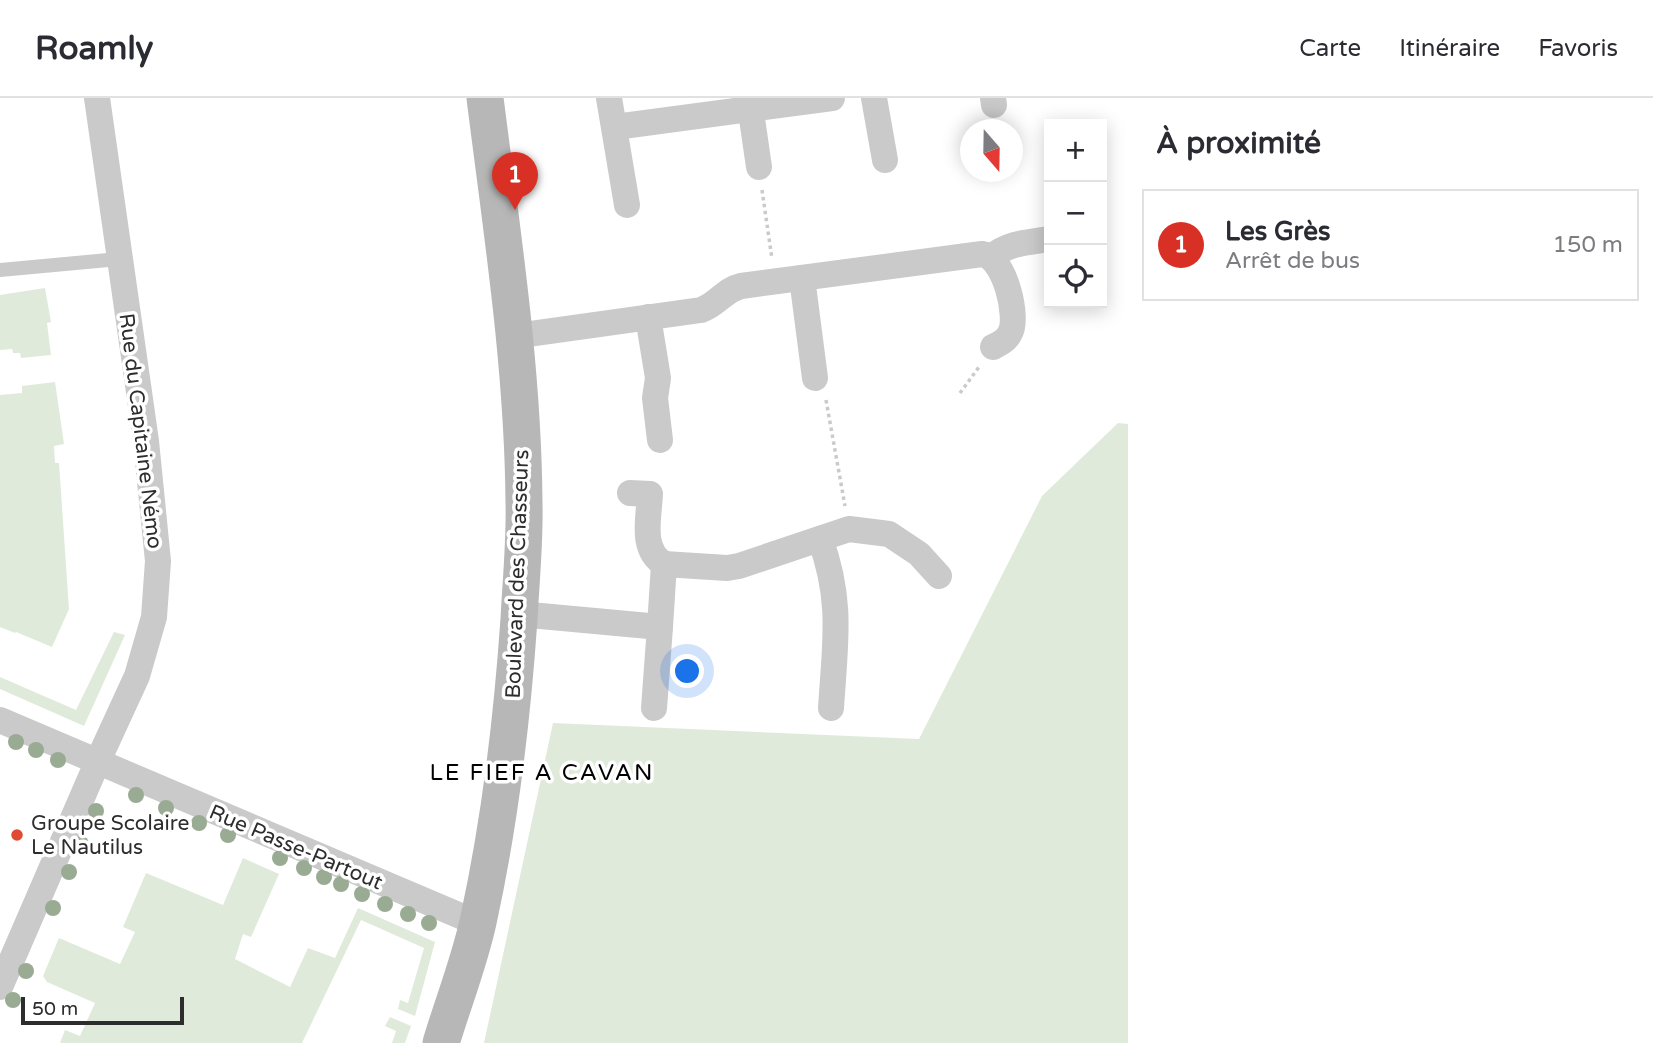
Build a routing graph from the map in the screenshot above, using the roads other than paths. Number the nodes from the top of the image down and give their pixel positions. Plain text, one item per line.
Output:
1 (97, 98) edge
2 (485, 98) edge
3 (609, 98) edge
4 (832, 98) edge
5 (874, 98) edge
6 (750, 104) edge
7 (615, 127) junction
8 (885, 160) dead end
9 (759, 167) road end
10 (627, 205) dead end
11 (1044, 240) edge
12 (992, 257) junction
13 (118, 259) junction
14 (0, 270) edge
15 (802, 278) junction
16 (648, 317) junction
17 (515, 336) junction
18 (993, 347) road end
19 (815, 378) road end
20 (660, 440) dead end
21 (630, 492) dead end
22 (820, 539) junction
23 (664, 564) junction
24 (939, 576) dead end
25 (519, 614) junction
26 (660, 627) junction
27 (654, 708) dead end
28 (831, 708) dead end
29 (0, 720) edge
30 (97, 763) junction
31 (477, 923) junction
32 (0, 987) edge
33 (441, 1043) edge

1 - 13 street, Rue du Capitaine Némo
2 - 17 street, Boulevard des Chasseurs
3 - 7 street
4 - 6 street
5 - 8 street
6 - 7 street
6 - 9 street
7 - 10 street
11 - 12 street
12 - 15 street
12 - 18 street
13 - 14 lane
13 - 30 street, Rue du Capitaine Némo
15 - 16 street
15 - 19 street
16 - 17 street
16 - 20 street
17 - 25 street, Boulevard des Chasseurs
21 - 23 street
22 - 23 street
22 - 24 street
22 - 28 street
23 - 26 street
25 - 26 street
25 - 31 street, Boulevard des Chasseurs
26 - 27 street
29 - 30 street, Rue Passe-Partout
30 - 31 street, Rue Passe-Partout
30 - 32 street, Rue du Capitaine Némo
31 - 33 street, Boulevard des Chasseurs

